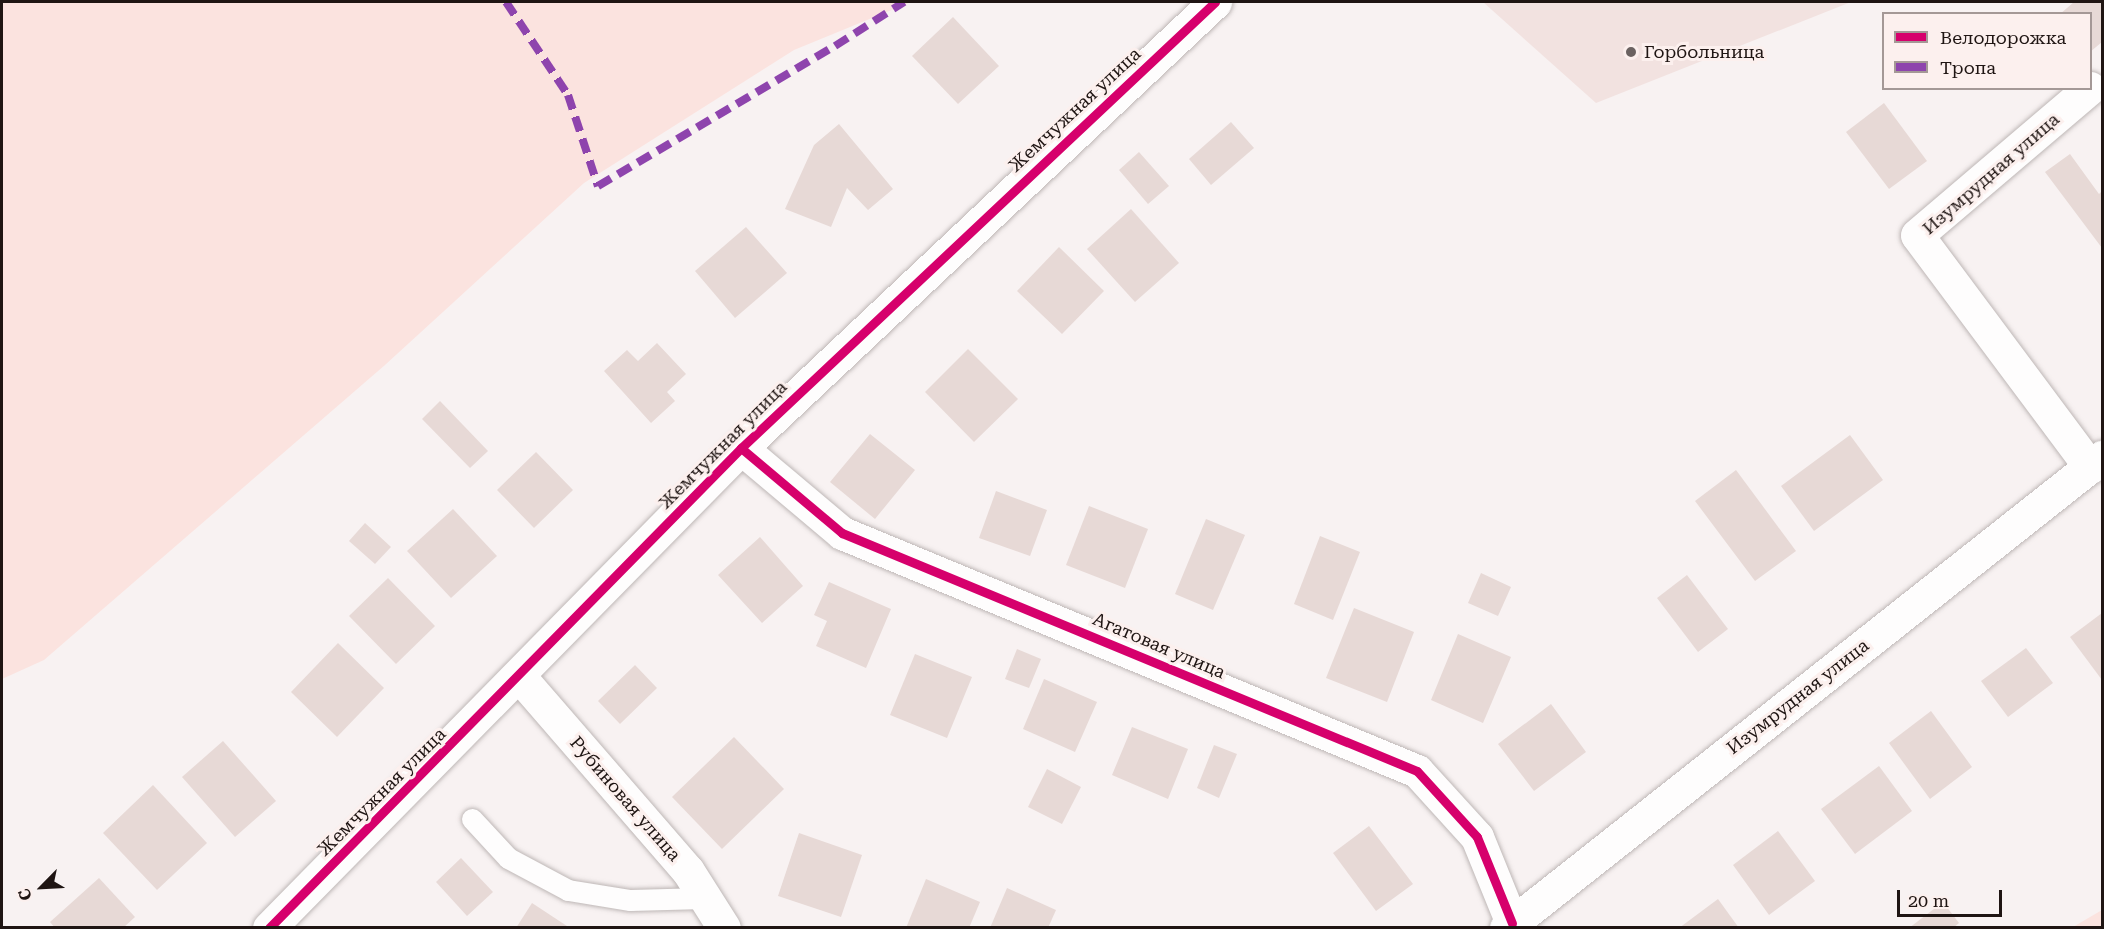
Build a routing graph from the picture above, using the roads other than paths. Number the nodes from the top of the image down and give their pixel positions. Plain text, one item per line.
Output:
1 (1215, 2) edge
2 (2088, 90) edge
3 (741, 448) junction
4 (2096, 462) edge
5 (519, 676) junction
6 (472, 819) dead end
7 (704, 898) junction
8 (1509, 925) edge
9 (269, 927) edge
10 (724, 927) edge

1 - 3 street, Жемчужная улица
2 - 4 street, Изумрудная улица
3 - 5 street, Жемчужная улица
3 - 8 street, Агатовая улица
4 - 8 street, Изумрудная улица
5 - 7 street, Рубиновая улица
5 - 9 street, Жемчужная улица
6 - 7 lane
7 - 10 street, Рубиновая улица

